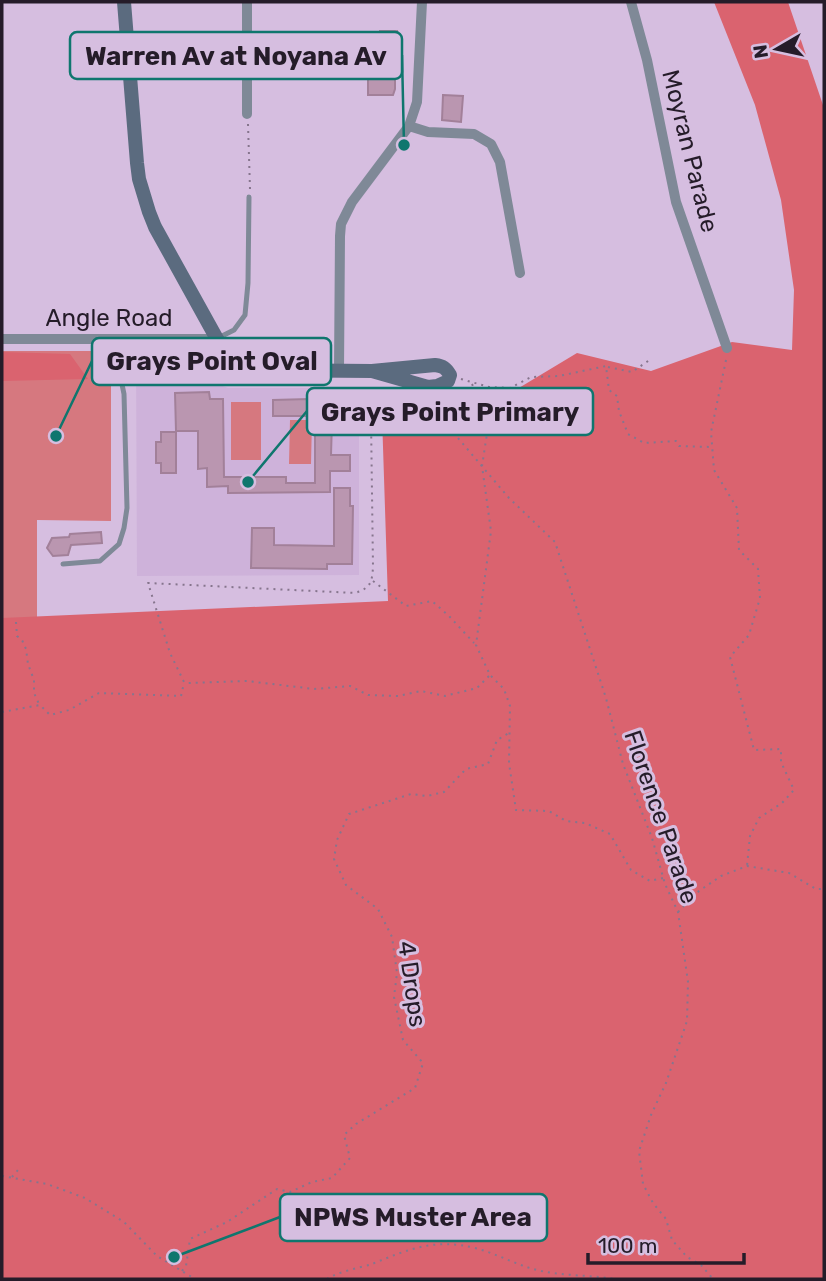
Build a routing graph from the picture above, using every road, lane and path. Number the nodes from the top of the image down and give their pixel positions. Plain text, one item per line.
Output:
1 (124, 2) edge
2 (247, 2) edge
3 (422, 2) edge
4 (631, 2) edge
5 (247, 114) joint
6 (409, 126) junction
7 (249, 197) joint
8 (520, 273) dead end
9 (2, 339) edge
10 (217, 339) junction
11 (117, 340) junction
12 (727, 348) joint
13 (651, 359) dead end
14 (606, 366) junction
15 (339, 371) junction
16 (372, 371) junction
17 (450, 375) junction
18 (471, 382) junction
19 (428, 387) junction
20 (510, 388) junction
21 (430, 404) junction
22 (489, 421) junction
23 (711, 447) junction
24 (482, 466) junction
25 (63, 564) dead end
26 (372, 580) junction
27 (16, 622) dead end
28 (475, 645) junction
29 (490, 675) junction
30 (184, 682) junction
31 (40, 705) junction
32 (2, 712) edge
33 (509, 733) junction
34 (747, 866) junction
35 (664, 878) junction
36 (824, 889) edge
37 (677, 912) junction
38 (18, 1170) dead end
39 (2, 1176) edge
40 (11, 1178) junction
41 (182, 1271) junction
42 (195, 1279) edge
43 (327, 1279) edge
44 (615, 1279) edge
45 (713, 1279) edge

1 - 10 street
2 - 5 street
3 - 6 street
4 - 12 street, Moyran Parade
5 - 7 path
6 - 8 street
6 - 15 street
7 - 10 lane
9 - 11 street, Angle Road
10 - 11 street, Angle Road
10 - 15 street
11 - 25 lane
12 - 23 path
13 - 14 path
14 - 20 path
14 - 23 path
15 - 16 street
16 - 17 street
16 - 19 street
17 - 18 path
17 - 19 street
18 - 20 path
18 - 22 path
19 - 21 path
20 - 22 path
21 - 24 path, Florence Parade
21 - 26 path
22 - 24 path
23 - 34 path
24 - 28 path
24 - 35 path, Florence Parade
26 - 28 path
26 - 30 path
27 - 31 path
28 - 29 path
29 - 30 path
29 - 33 path
30 - 31 path
31 - 32 path
33 - 35 path
33 - 41 path, 4 Drops
34 - 36 path
34 - 37 path
35 - 37 path, Florence Parade
37 - 45 path, Florence Parade
38 - 40 path
39 - 40 path
40 - 41 path
41 - 42 path
43 - 44 path

